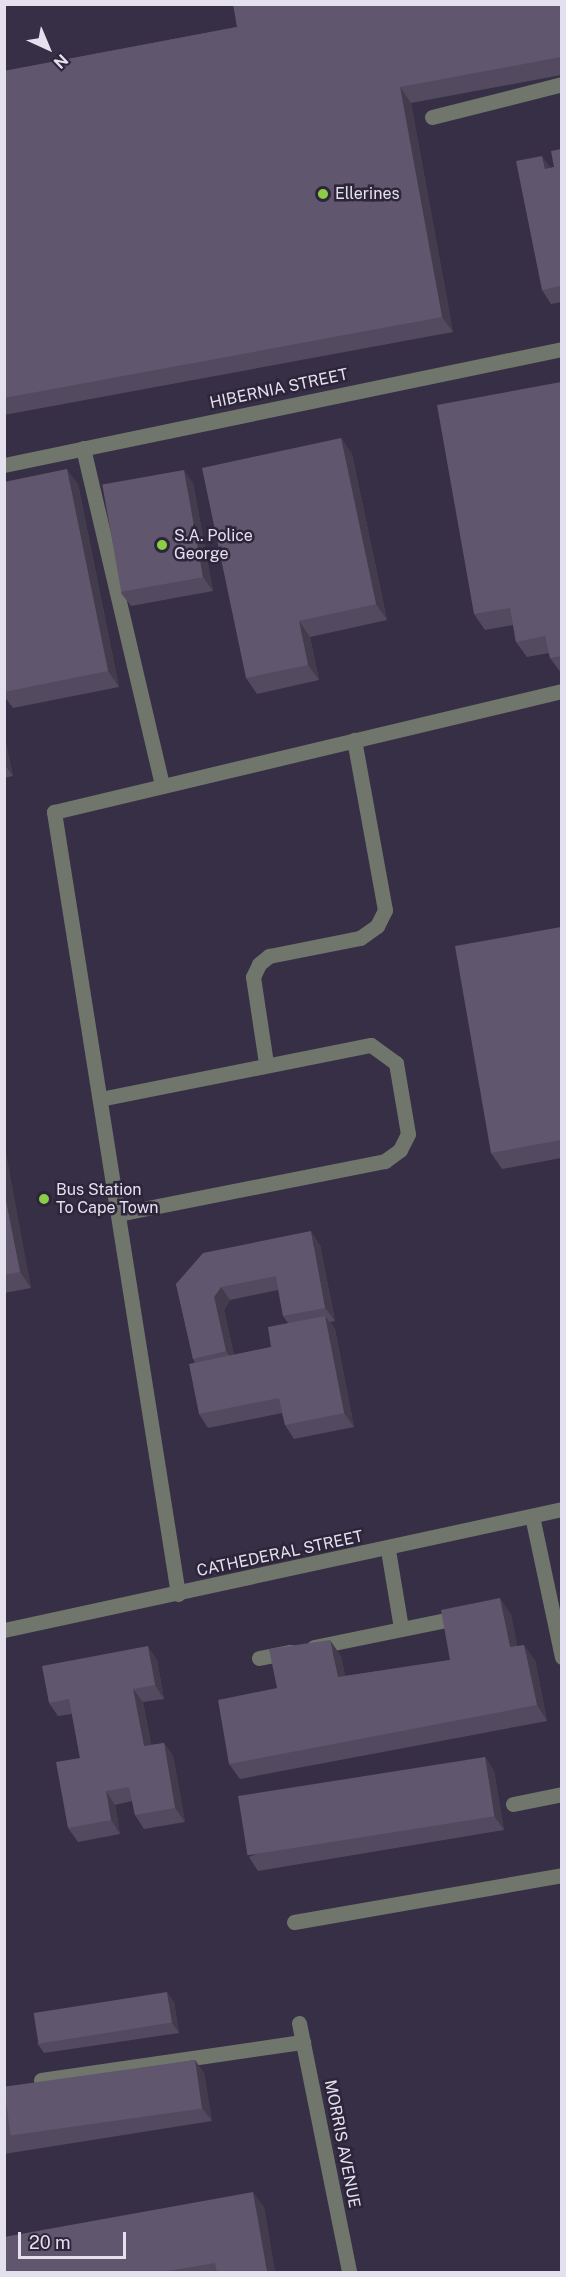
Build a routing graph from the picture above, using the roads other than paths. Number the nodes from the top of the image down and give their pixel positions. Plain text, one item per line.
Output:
1 (561, 84) edge
2 (432, 117) dead end
3 (561, 349) edge
4 (82, 448) junction
5 (4, 465) edge
6 (561, 691) edge
7 (354, 741) junction
8 (162, 786) junction
9 (266, 1063) junction
10 (100, 1099) junction
11 (118, 1214) junction
12 (561, 1509) edge
13 (532, 1516) junction
14 (388, 1550) junction
15 (178, 1594) junction
16 (455, 1618) edge
17 (401, 1628) junction
18 (4, 1630) edge
19 (561, 1657) edge
20 (259, 1658) dead end
21 (561, 1794) edge
22 (513, 1804) dead end
23 (561, 1875) edge
24 (294, 1922) dead end
25 (299, 2023) dead end
26 (303, 2042) junction
27 (41, 2080) dead end
28 (349, 2272) edge

1 - 2 street
3 - 4 street, HIBERNIA STREET
4 - 5 street, HIBERNIA STREET
4 - 8 street
6 - 7 street
7 - 8 street
7 - 9 street
8 - 10 street
9 - 10 street
9 - 11 street
10 - 11 street
11 - 15 street
12 - 13 street, CATHEDERAL STREET
13 - 14 street, CATHEDERAL STREET
13 - 19 street
14 - 15 street, CATHEDERAL STREET
14 - 17 street
15 - 18 street, CATHEDERAL STREET
16 - 17 street
17 - 20 street
21 - 22 street
23 - 24 street
25 - 26 street, MORRIS AVENUE
26 - 27 street
26 - 28 street, MORRIS AVENUE

